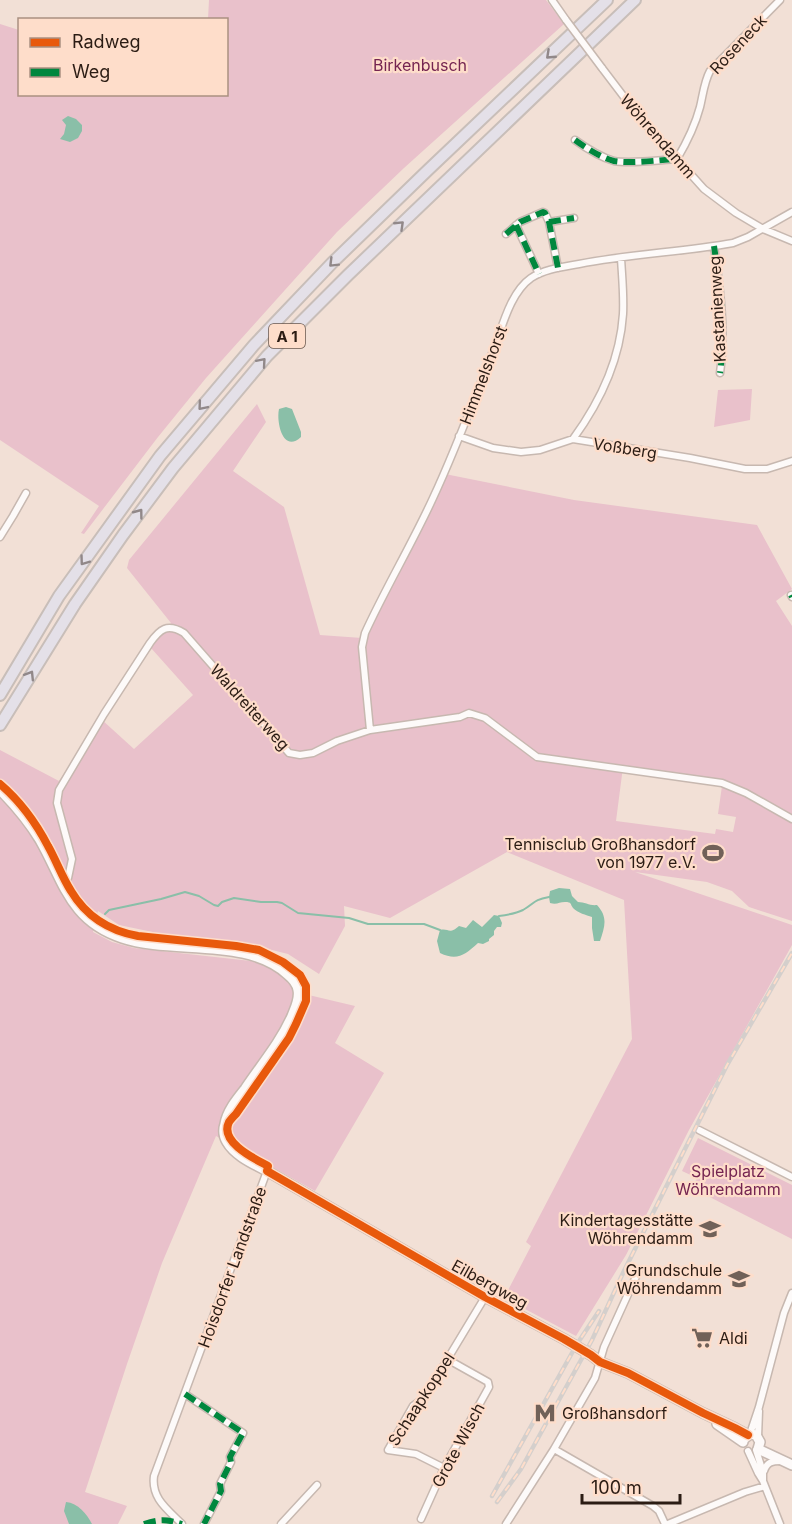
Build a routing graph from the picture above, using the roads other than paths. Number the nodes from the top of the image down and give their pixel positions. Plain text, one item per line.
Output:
1 (552, 0) edge
2 (607, 0) edge
3 (635, 0) edge
4 (780, 0) edge
5 (575, 140) dead end
6 (677, 159) junction
7 (792, 212) edge
8 (574, 218) dead end
9 (549, 222) junction
10 (516, 225) junction
11 (763, 229) junction
12 (506, 234) dead end
13 (792, 241) edge
14 (714, 246) junction
15 (621, 258) junction
16 (558, 268) junction
17 (539, 274) junction
18 (720, 373) dead end
19 (459, 436) junction
20 (573, 439) junction
21 (792, 461) edge
22 (26, 493) dead end
23 (0, 537) edge
24 (0, 695) edge
25 (0, 725) edge
26 (370, 730) junction
27 (0, 790) edge
28 (792, 819) edge
29 (61, 883) junction
30 (699, 1130) dead end
31 (267, 1172) junction
32 (792, 1176) edge
33 (639, 1270) dead end
34 (792, 1293) edge
35 (485, 1297) junction
36 (447, 1359) junction
37 (600, 1362) junction
38 (185, 1394) junction
39 (753, 1443) junction
40 (554, 1449) junction
41 (782, 1461) junction
42 (792, 1464) edge
43 (444, 1468) junction
44 (764, 1472) junction
45 (764, 1484) junction
46 (317, 1485) dead end
47 (688, 1516) junction
48 (421, 1519) dead end
49 (182, 1524) edge
50 (204, 1524) edge
51 (281, 1524) edge
52 (506, 1524) edge
53 (667, 1524) edge
54 (691, 1524) edge
55 (780, 1524) edge

1 - 6 street, Wöhrendamm, bridge
2 -> 24 highway, A 1
25 -> 3 highway, A 1
4 - 6 street, Roseneck
5 - 6 street
6 - 11 street, Wöhrendamm
7 - 11 street, Himmelshorst
8 - 9 street
9 - 10 street
9 - 16 street
10 - 12 street
10 - 17 street
11 - 13 street, Wöhrendamm
11 - 14 street, Himmelshorst
14 - 15 street, Himmelshorst
14 - 18 street, Kastanienweg
15 - 16 street, Himmelshorst
15 - 20 street
16 - 17 street, Himmelshorst
17 - 19 street, Himmelshorst
19 - 20 street, Voßberg
19 - 26 street, Himmelshorst
20 - 21 street, Voßberg
22 - 23 street
26 - 28 street, Waldreiterweg
26 - 29 street, Waldreiterweg
27 - 29 main road, Hoisdorfer Landstraße
29 - 31 main road, Hoisdorfer Landstraße
30 - 32 street
31 - 35 main road, Eilbergweg
31 - 38 street, Hoisdorfer Landstraße
33 - 37 street
34 - 39 street
35 - 36 street, Schaapkoppel
35 - 37 main road, Eilbergweg
36 - 43 street, Grote Wisch
36 - 43 street, Schaapkoppel
37 - 39 main road, Eilbergweg
37 - 40 street
38 - 49 street, Hoisdorfer Landstraße
38 - 50 street
39 - 41 main road
39 - 42 main road
39 - 44 street
39 - 45 street
40 - 52 street
40 - 53 street
41 - 42 main road
41 - 44 street
43 - 48 street, Grote Wisch
44 - 45 street
45 - 47 street
45 - 55 street
46 - 51 street
47 - 53 street
47 - 54 street

